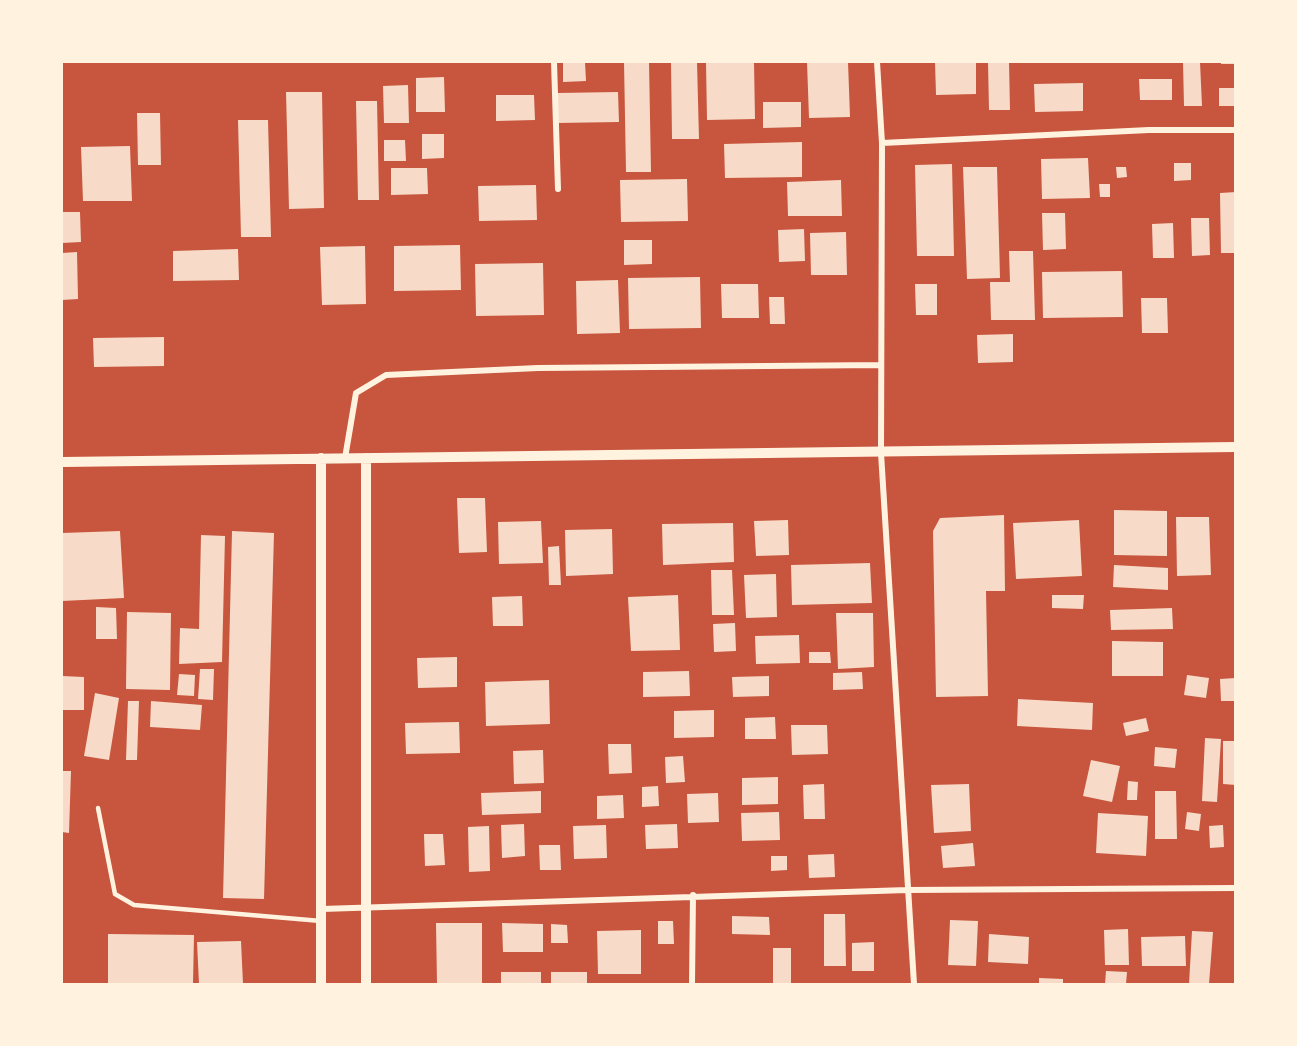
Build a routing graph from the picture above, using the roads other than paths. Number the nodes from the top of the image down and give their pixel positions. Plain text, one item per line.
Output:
1 (554, 62) edge
2 (877, 62) edge
3 (1236, 130) edge
4 (882, 143) junction
5 (558, 189) dead end
6 (881, 365) junction
7 (1236, 447) edge
8 (881, 453) junction
9 (321, 458) junction
10 (345, 458) junction
11 (366, 458) junction
12 (62, 462) edge
13 (98, 808) dead end
14 (1236, 888) edge
15 (907, 890) junction
16 (693, 895) junction
17 (367, 906) junction
18 (322, 909) junction
19 (322, 921) junction
20 (321, 984) edge
21 (366, 984) edge
22 (692, 984) edge
23 (914, 984) edge

1 - 5 street
2 - 4 street
3 - 4 street
4 - 6 street
6 - 8 street
6 - 10 street
7 - 8 street
8 - 11 street
8 - 15 street
9 - 10 street
9 - 12 street
9 - 18 street
10 - 11 street
11 - 17 street
13 - 19 lane
14 - 15 street
15 - 16 street
15 - 23 street
16 - 17 street
16 - 22 street
17 - 18 street
17 - 21 street
18 - 19 street
19 - 20 street

